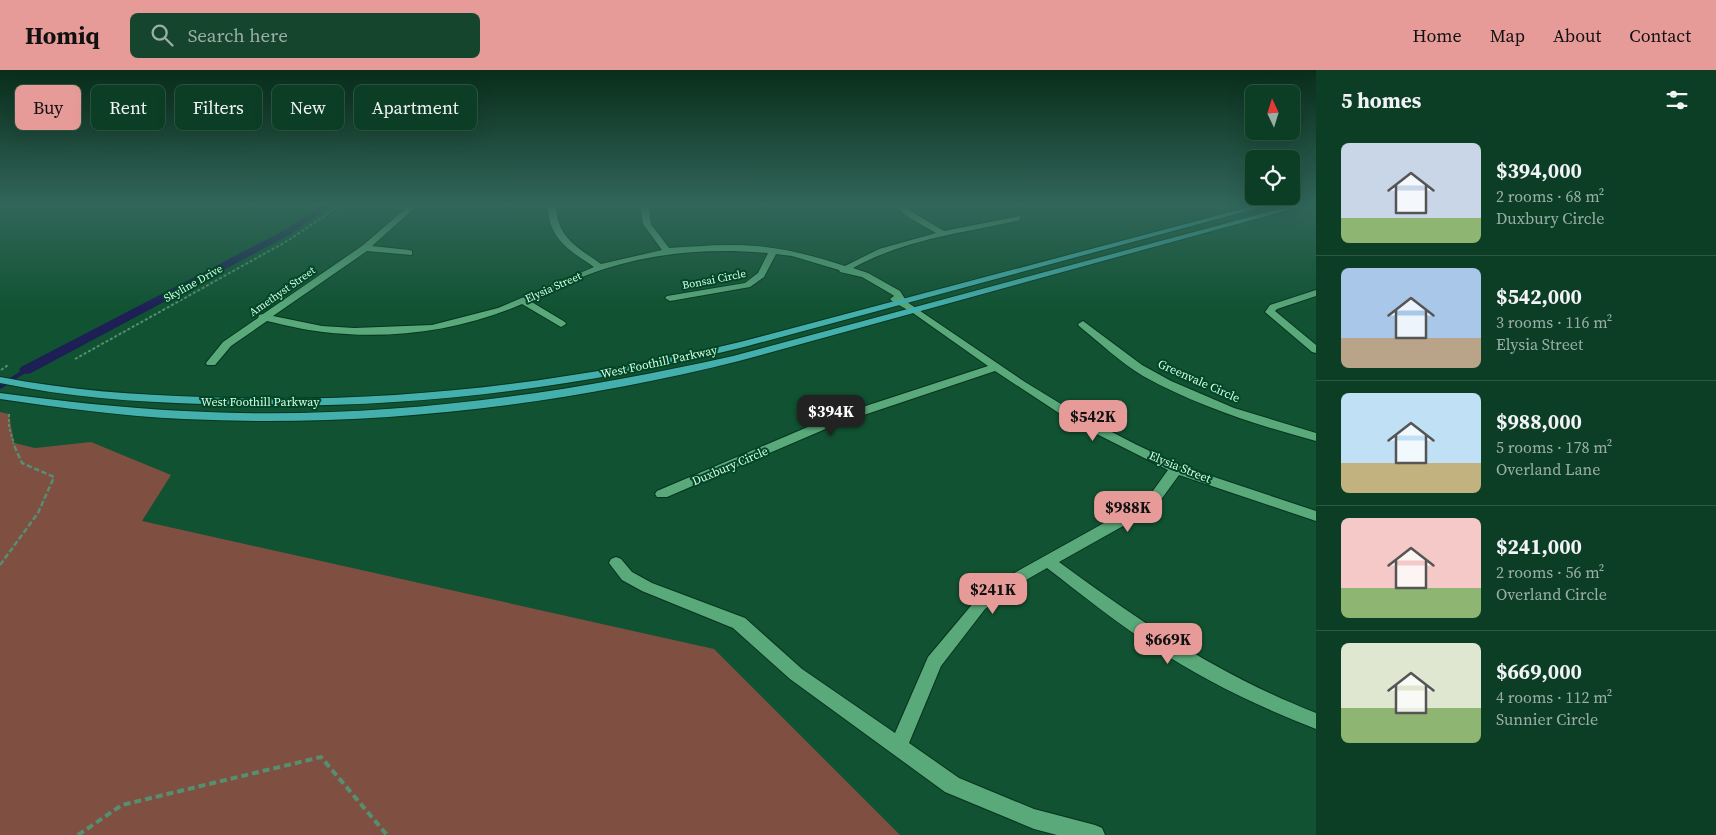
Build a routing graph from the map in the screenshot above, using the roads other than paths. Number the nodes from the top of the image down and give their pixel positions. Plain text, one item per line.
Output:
1 (374, 240) edge
2 (563, 240) edge
3 (658, 240) edge
4 (924, 240) edge
5 (1135, 240) edge
6 (1176, 240) edge
7 (365, 248) junction
8 (773, 250) junction
9 (667, 251) junction
10 (409, 252) dead end
11 (600, 267) junction
12 (843, 270) junction
13 (1316, 293) edge
14 (670, 298) dead end
15 (523, 301) junction
16 (902, 302) junction
17 (916, 311) junction
18 (262, 317) junction
19 (561, 324) dead end
20 (1083, 324) dead end
21 (1316, 350) edge
22 (211, 362) dead end
23 (997, 367) junction
24 (0, 380) edge
25 (0, 396) edge
26 (1316, 437) edge
27 (1176, 469) junction
28 (662, 494) dead end
29 (1316, 516) edge
30 (1048, 561) junction
31 (616, 563) dead end
32 (1316, 722) edge
33 (898, 747) junction
34 (1095, 835) edge

1 - 7 street, Amethyst Street
2 - 11 street
3 - 9 street
4 - 12 street
5 - 16 main road, West Foothill Parkway
6 - 17 main road, West Foothill Parkway
7 - 10 street
7 - 18 street, Amethyst Street
8 - 9 street, Elysia Street
8 - 12 street, Elysia Street
8 - 14 street, Bonsai Circle
9 - 11 street, Elysia Street
11 - 15 street, Elysia Street
12 - 16 street, Elysia Street
13 - 21 street
15 - 18 street, Elysia Street
15 - 19 street
16 - 17 street, Elysia Street
16 - 24 main road, West Foothill Parkway
17 - 23 street, Elysia Street
17 - 25 main road, West Foothill Parkway
18 - 22 street, Amethyst Street
20 - 26 street, Greenvale Circle
23 - 27 street, Elysia Street
23 - 28 street, Duxbury Circle
27 - 29 street, Elysia Street
27 - 30 street
30 - 32 street
30 - 33 street
31 - 33 street
33 - 34 street

